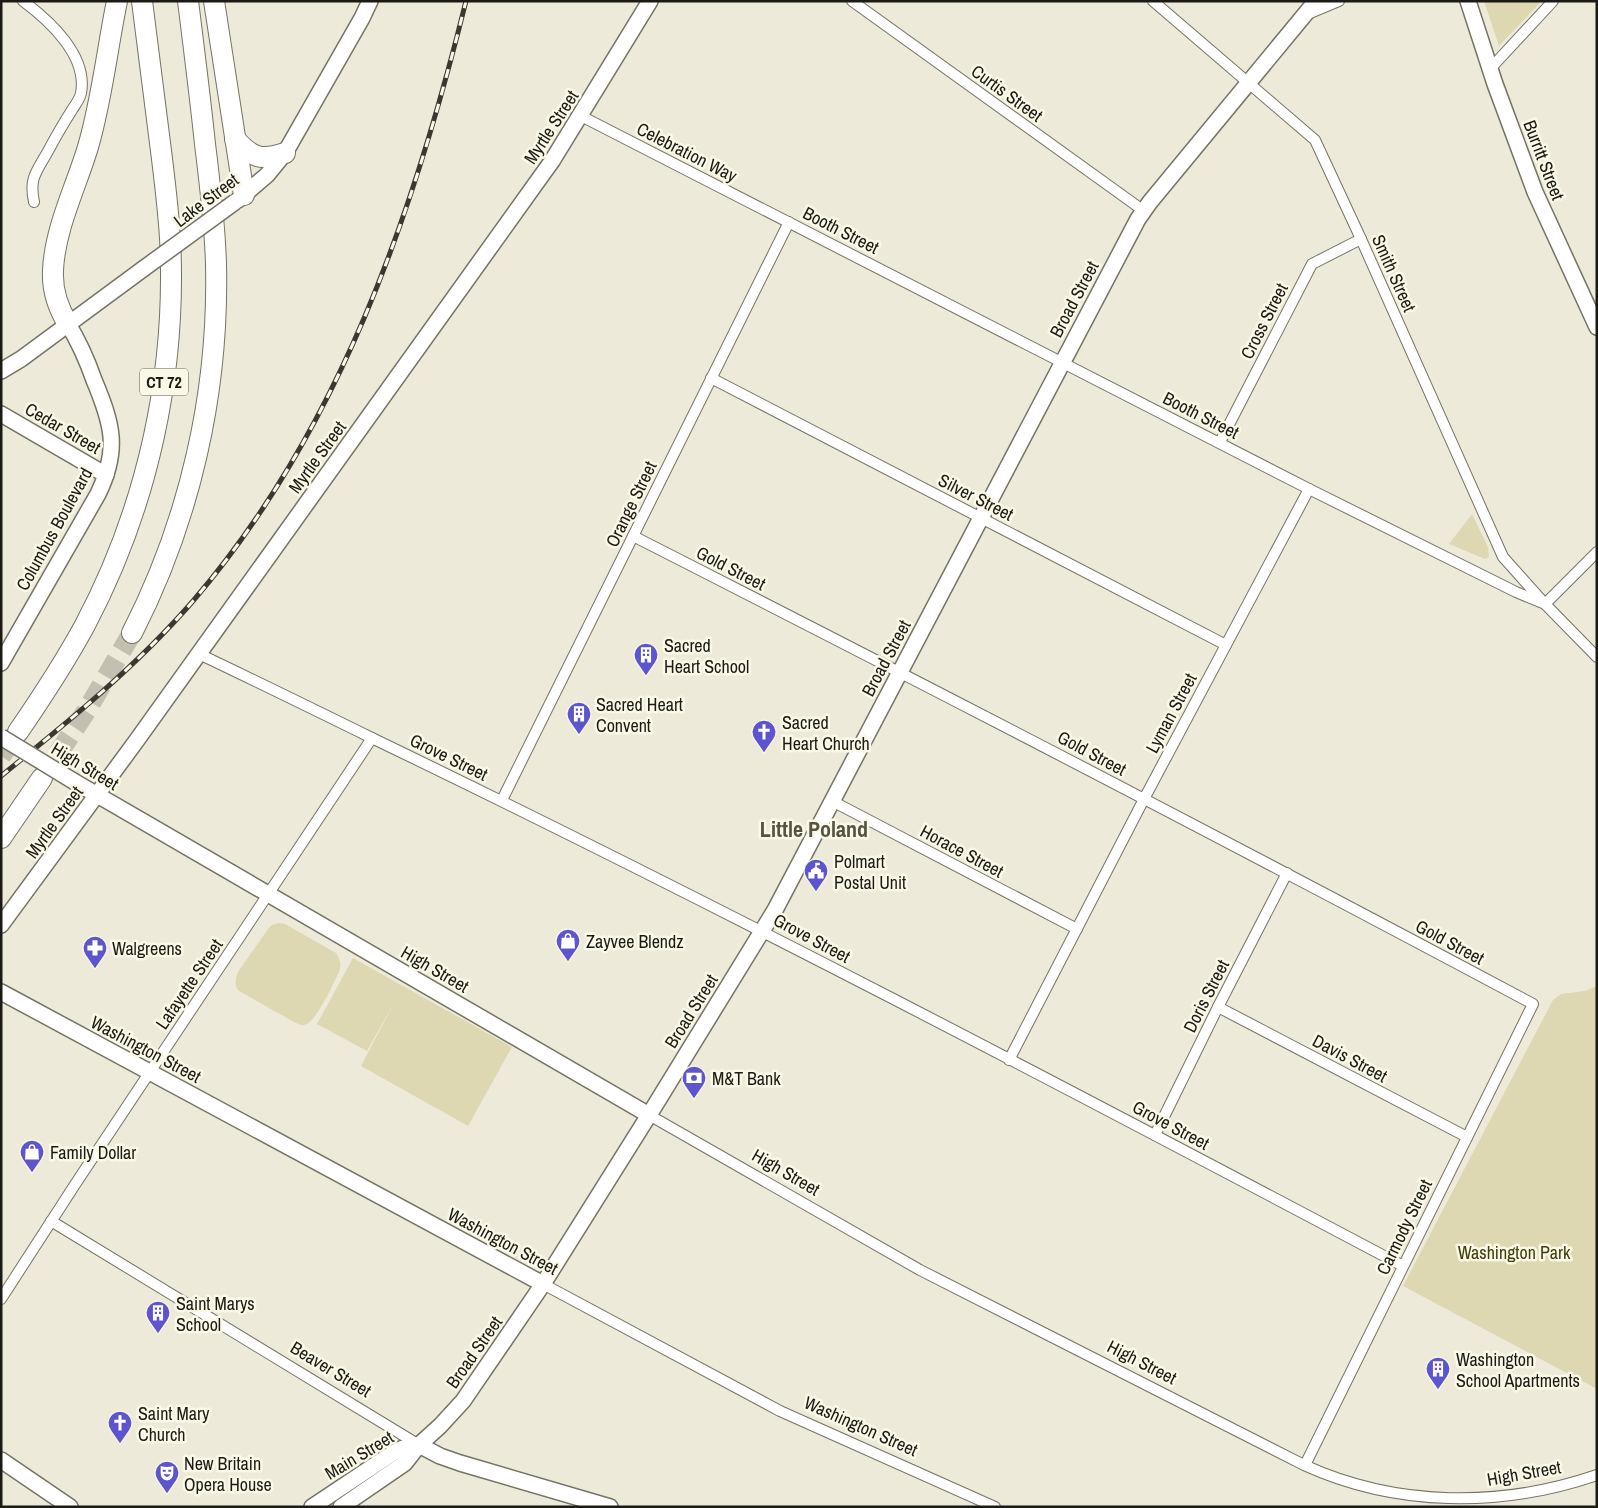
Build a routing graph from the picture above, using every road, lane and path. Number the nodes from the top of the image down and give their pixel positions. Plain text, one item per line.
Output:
1 (24, 1) edge
2 (116, 1) edge
3 (142, 1) edge
4 (188, 1) edge
5 (214, 1) edge
6 (370, 1) edge
7 (650, 1) edge
8 (852, 1) edge
9 (1153, 1) edge
10 (1316, 1) edge
11 (1339, 1) edge
12 (1468, 1) edge
13 (1554, 1) edge
14 (1305, 15) junction
15 (1490, 69) junction
16 (1249, 83) junction
17 (581, 116) junction
18 (235, 139) junction
19 (285, 153) junction
20 (239, 198) junction
21 (34, 202) dead end
22 (1144, 211) junction
23 (778, 216) joint
24 (789, 222) junction
25 (1361, 239) junction
26 (68, 324) junction
27 (1597, 327) edge
28 (1062, 362) junction
29 (1, 371) edge
30 (711, 378) junction
31 (1, 414) edge
32 (1220, 442) junction
33 (106, 474) junction
34 (1309, 489) junction
35 (981, 518) junction
36 (633, 536) junction
37 (1597, 552) edge
38 (1545, 604) junction
39 (132, 633) tunnel mouth
40 (1226, 645) junction
41 (199, 654) junction
42 (1597, 657) edge
43 (1, 663) edge
44 (900, 672) junction
45 (9, 734) edge
46 (372, 738) junction
47 (42, 778) tunnel mouth
48 (97, 795) junction
49 (1144, 798) junction
50 (502, 800) junction
51 (832, 801) junction
52 (1, 838) edge
53 (1287, 873) junction
54 (268, 895) junction
55 (1, 925) edge
56 (1077, 929) junction
57 (762, 931) junction
58 (1, 992) edge
59 (1533, 1004) joint
60 (1218, 1007) junction
61 (1009, 1060) junction
62 (150, 1072) junction
63 (649, 1115) junction
64 (1156, 1135) junction
65 (1467, 1137) junction
66 (51, 1221) junction
67 (1403, 1266) junction
68 (544, 1284) junction
69 (1, 1299) edge
70 (419, 1445) junction
71 (1, 1460) edge
72 (1305, 1465) junction
73 (1597, 1475) edge
74 (70, 1507) edge
75 (312, 1507) edge
76 (342, 1507) edge
77 (610, 1507) edge
78 (994, 1507) edge

1 - 21 street
2 - 26 highway
3 - 45 highway, CT 72
4 - 39 highway, CT 72
5 - 18 highway
6 - 19 street, Lake Street
7 - 17 street, Myrtle Street
8 - 22 street, Curtis Street
9 - 16 street, Smith Street
10 - 14 street, Broad Street
11 - 14 street, Broad Street
12 - 15 street, Burritt Street
13 - 15 street
14 - 16 street, Broad Street
15 - 27 street, Burritt Street
16 - 22 street, Broad Street
16 - 25 street, Smith Street
17 - 23 street, Celebration Way
17 - 41 street, Myrtle Street
18 - 19 highway
18 - 20 highway
19 - 20 street, Lake Street
20 - 26 street, Lake Street, bridge
22 - 28 street, Broad Street
23 - 24 street, Booth Street
24 - 28 street, Booth Street
24 - 30 street, Orange Street
25 - 32 street, Cross Street
25 - 38 street, Smith Street
26 - 29 street, Lake Street
26 - 33 street, Columbus Boulevard
28 - 32 street, Booth Street
28 - 35 street, Broad Street
30 - 35 street, Silver Street
30 - 36 street, Orange Street
31 - 33 street, Cedar Street
32 - 34 street, Booth Street
33 - 43 street, Columbus Boulevard
34 - 38 street, Booth Street
34 - 40 street, Lyman Street
35 - 40 street, Silver Street
35 - 44 street, Broad Street
36 - 44 street, Gold Street
36 - 50 street, Orange Street
37 - 38 street
38 - 42 street, Booth Street
40 - 49 street, Lyman Street
41 - 46 street, Grove Street
41 - 48 street, Myrtle Street
44 - 49 street, Gold Street
44 - 51 street, Broad Street
45 - 48 street, High Street, bridge
46 - 50 street, Grove Street
46 - 54 street, Lafayette Street
47 - 52 highway
48 - 54 street, High Street
48 - 55 street, Myrtle Street
49 - 53 street, Gold Street
49 - 56 street, Lyman Street
50 - 57 street, Grove Street
51 - 56 street, Horace Street
51 - 57 street, Broad Street
53 - 59 street, Gold Street
53 - 60 street, Doris Street
54 - 62 street, Lafayette Street
54 - 63 street, High Street
56 - 61 street, Lyman Street
57 - 61 street, Grove Street
57 - 63 street, Broad Street
58 - 62 street, Washington Street
59 - 65 street, Carmody Street
60 - 64 street, Doris Street
60 - 65 street, Davis Street
61 - 64 street, Grove Street
62 - 66 street, Lafayette Street
62 - 68 street, Washington Street
63 - 68 street, Broad Street
63 - 72 street, High Street
64 - 67 street, Grove Street
65 - 67 street, Carmody Street
66 - 69 street, Lafayette Street
66 - 70 street, Beaver Street
67 - 72 street, Carmody Street
68 - 70 street, Broad Street
68 - 78 street, Washington Street
70 - 75 street, Main Street
70 - 76 street, Main Street
70 - 77 street, Beaver Street
71 - 74 street
72 - 73 street, High Street

